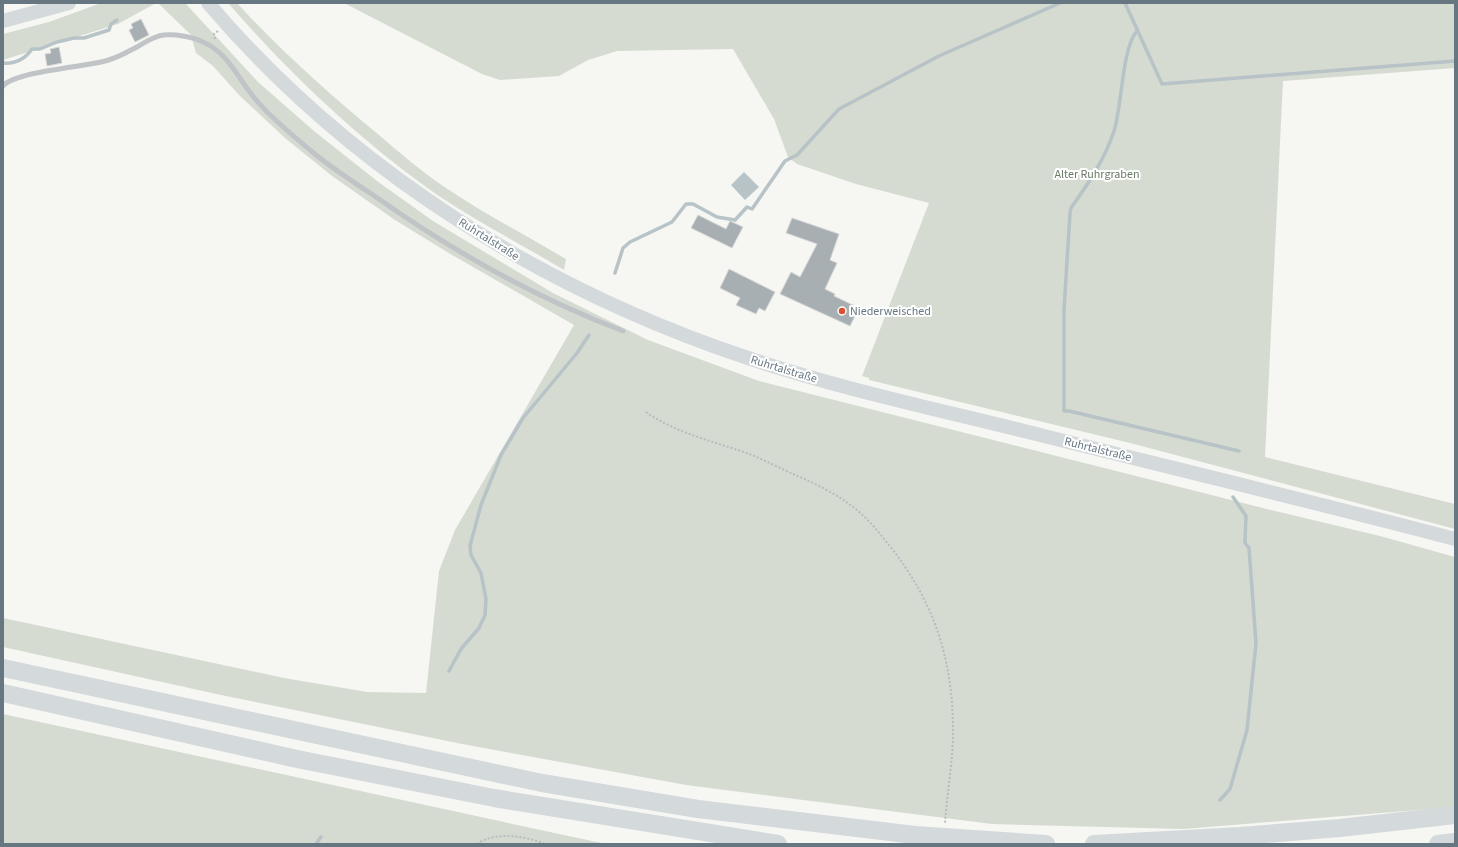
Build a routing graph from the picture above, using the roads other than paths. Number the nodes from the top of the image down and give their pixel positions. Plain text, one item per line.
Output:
1 (69, 3) edge
2 (208, 3) edge
3 (3, 21) edge
4 (3, 86) edge
5 (623, 331) dead end
6 (1455, 539) edge
7 (3, 668) edge
8 (3, 693) edge
9 (1455, 815) edge
10 (1455, 842) edge
11 (778, 844) edge
12 (1046, 844) edge
13 (1094, 844) edge
14 (1438, 844) edge

1 - 3 main road
2 - 6 main road, Ruhrtalstraße
4 - 5 lane
7 - 12 highway
8 - 11 highway
9 - 13 highway
10 - 14 highway

